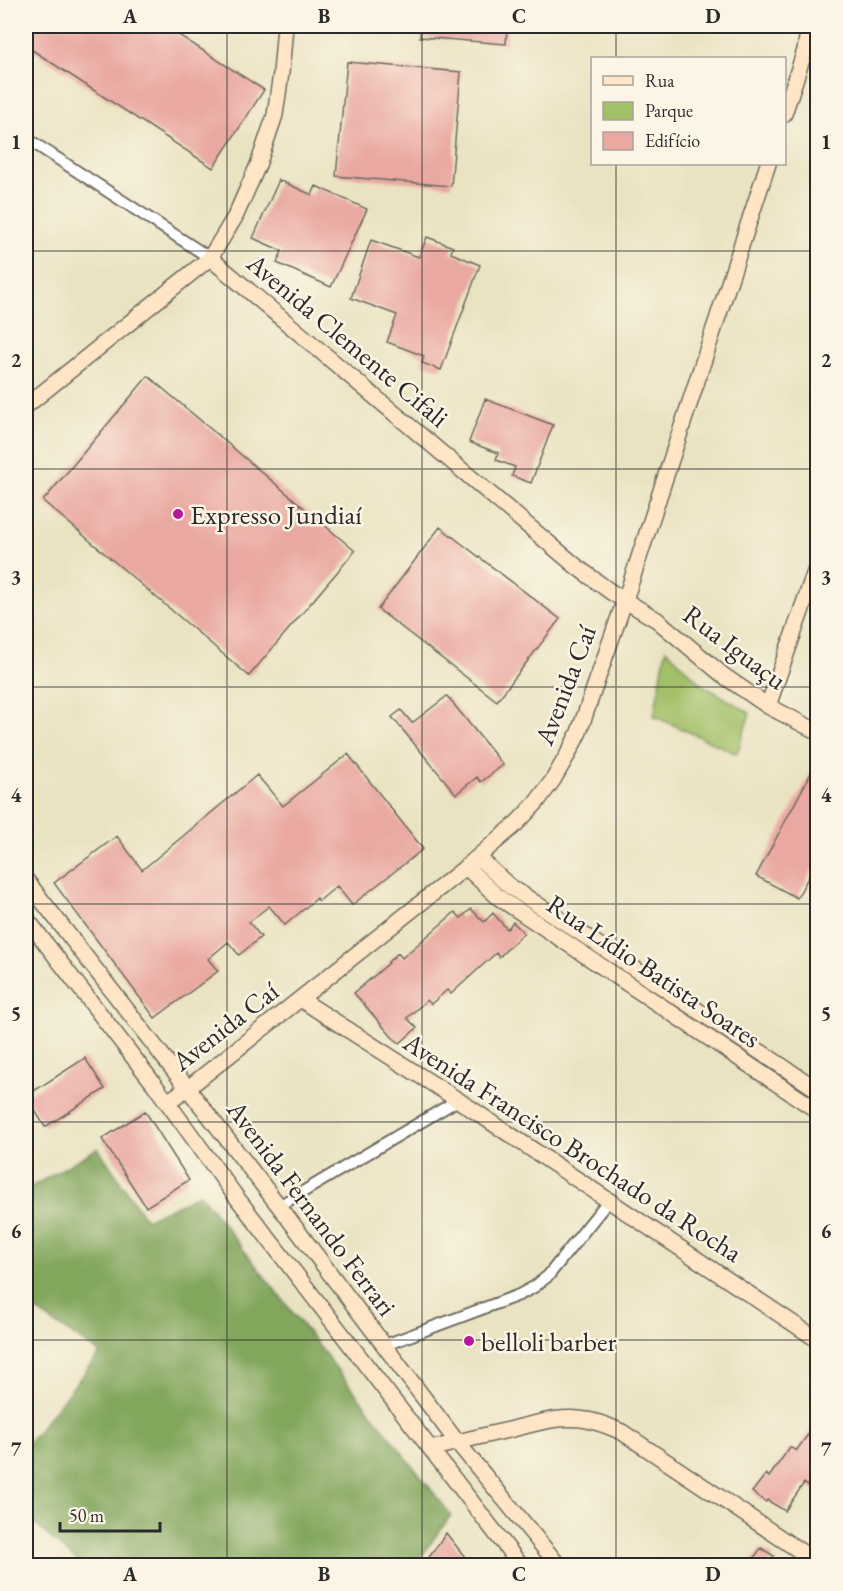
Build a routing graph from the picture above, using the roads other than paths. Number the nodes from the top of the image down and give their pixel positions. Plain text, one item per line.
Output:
1 (285, 26) edge
2 (809, 26) edge
3 (786, 108) edge
4 (26, 138) edge
5 (768, 165) edge
6 (210, 258) junction
7 (26, 406) edge
8 (818, 563) edge
9 (624, 600) junction
10 (768, 706) junction
11 (818, 732) edge
12 (472, 862) junction
13 (27, 885) edge
14 (26, 918) edge
15 (561, 920) junction
16 (552, 933) junction
17 (300, 999) junction
18 (749, 1045) junction
19 (740, 1060) junction
20 (188, 1088) junction
21 (818, 1090) edge
22 (458, 1100) junction
23 (167, 1102) junction
24 (818, 1111) edge
25 (609, 1200) junction
26 (279, 1206) junction
27 (818, 1340) edge
28 (385, 1345) junction
29 (457, 1442) junction
30 (432, 1449) junction
31 (818, 1563) edge
32 (521, 1566) edge
33 (559, 1566) edge

1 - 6 main road
2 - 3 main road
4 - 6 street, Avenida Clemente Cifali
5 - 9 main road, Avenida Caí
6 - 7 main road
6 - 9 main road, Avenida Clemente Cifali
8 - 10 main road
9 - 10 main road, Rua Iguaçu
9 - 12 main road, Avenida Caí
10 - 11 main road, Rua Iguaçu
12 - 15 main road, Rua Lídio Batista Soares
12 - 16 main road, Rua Lídio Batista Soares
12 - 17 main road, Avenida Caí
13 - 20 main road, Avenida Fernando Ferrari
14 - 23 main road, Avenida Fernando Ferrari
15 - 16 main road
15 - 18 main road, Rua Lídio Batista Soares
16 - 19 main road, Rua Lídio Batista Soares
17 - 20 main road, Avenida Caí
17 - 22 main road, Avenida Francisco Brochado da Rocha
18 - 19 main road
18 - 21 main road, Rua Lídio Batista Soares
19 - 24 main road, Rua Lídio Batista Soares
20 - 23 main road, Avenida Caí
20 - 26 main road, Avenida Fernando Ferrari
22 - 25 main road, Avenida Francisco Brochado da Rocha
22 - 26 street
23 - 30 main road, Avenida Fernando Ferrari
25 - 27 main road, Avenida Francisco Brochado da Rocha
25 - 28 street
26 - 28 main road, Avenida Fernando Ferrari
28 - 29 main road, Avenida Fernando Ferrari
29 - 30 main road
29 - 31 main road
29 - 33 main road, Avenida Fernando Ferrari
30 - 32 main road, Avenida Fernando Ferrari

